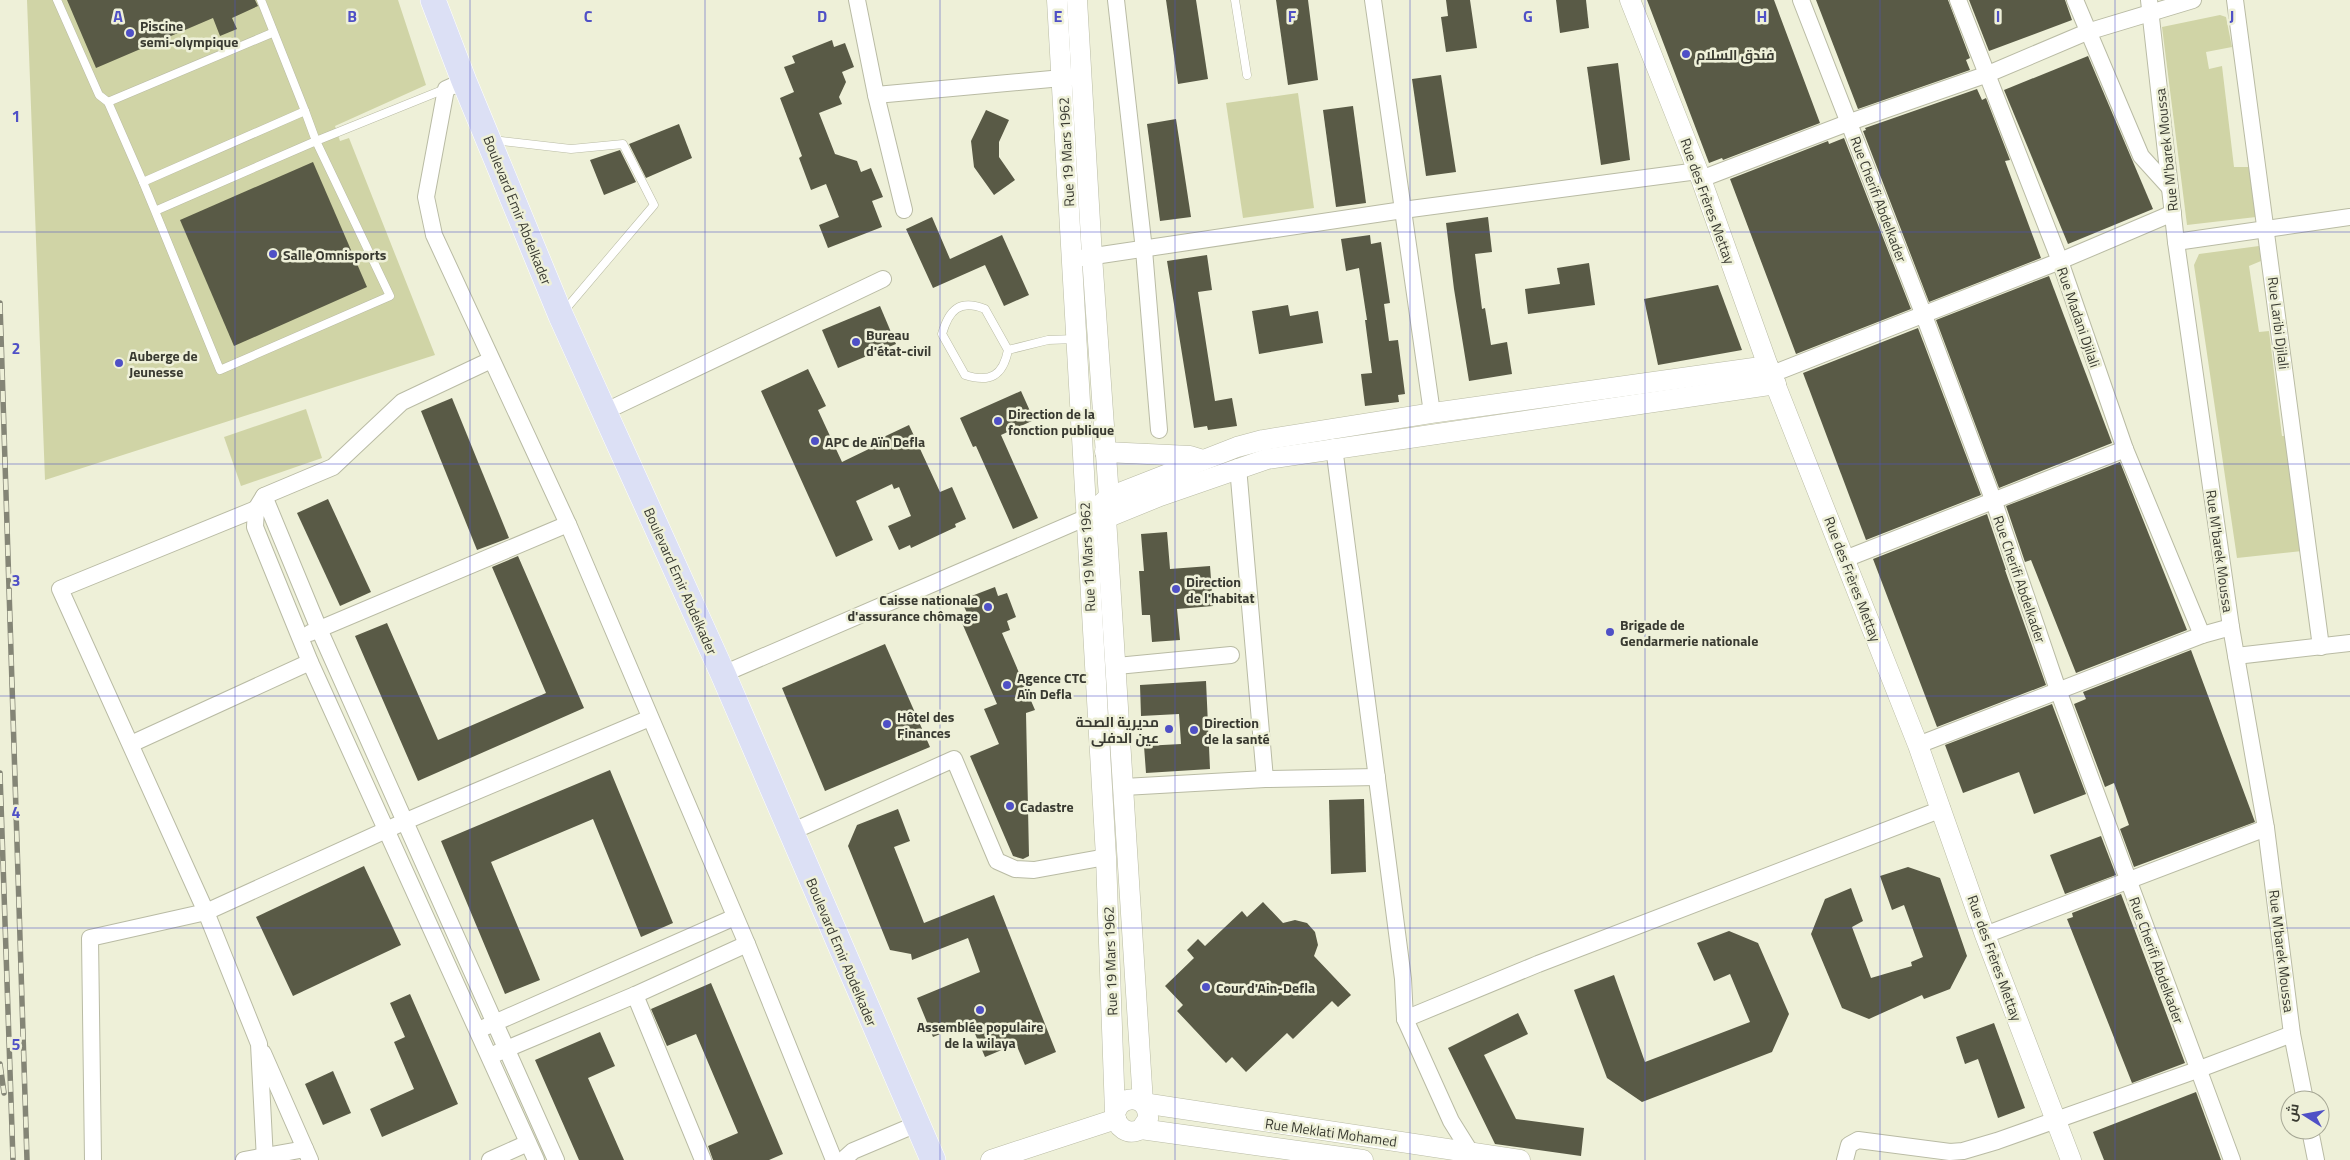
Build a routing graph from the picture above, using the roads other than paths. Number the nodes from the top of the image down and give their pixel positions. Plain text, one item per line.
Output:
1 (57, 0) edge
2 (261, 0) edge
3 (434, 0) edge
4 (857, 0) edge
5 (1057, 0) edge
6 (1078, 0) edge
7 (1116, 0) edge
8 (1235, 0) edge
9 (1372, 0) edge
10 (1630, 0) edge
11 (1801, 0) edge
12 (1958, 0) edge
13 (2075, 0) edge
14 (2193, 0) edge
15 (2235, 0) edge
16 (2150, 6) edge
17 (2087, 32) junction
18 (272, 33) junction
19 (1988, 74) junction
20 (1247, 75) dead end
21 (1083, 76) junction
22 (1062, 78) junction
23 (455, 85) junction
24 (876, 94) junction
25 (108, 102) junction
26 (305, 111) junction
27 (1850, 122) junction
28 (489, 140) junction
29 (316, 141) junction
30 (1699, 175) junction
31 (143, 182) junction
32 (2170, 188) junction
33 (904, 210) dead end
34 (1403, 210) junction
35 (155, 211) junction
36 (2173, 213) junction
37 (2350, 216) edge
38 (2267, 227) junction
39 (2176, 242) junction
40 (1144, 250) junction
41 (1092, 256) junction
42 (1072, 260) junction
43 (2060, 261) junction
44 (883, 279) dead end
45 (1923, 313) junction
46 (561, 316) junction
47 (1075, 338) junction
48 (1008, 350) junction
49 (491, 360) junction
50 (1772, 375) junction
51 (606, 411) junction
52 (1432, 413) junction
53 (1159, 430) dead end
54 (1334, 447) junction
55 (2125, 449) junction
56 (1105, 452) junction
57 (1203, 460) junction
58 (1238, 467) junction
59 (1109, 497) junction
60 (1994, 502) junction
61 (260, 503) junction
62 (1085, 518) junction
63 (1106, 518) junction
64 (568, 524) junction
65 (1846, 559) junction
66 (2230, 626) junction
67 (319, 629) junction
68 (2202, 634) junction
69 (300, 637) junction
70 (2350, 643) edge
71 (2321, 647) junction
72 (1231, 656) dead end
73 (2236, 656) junction
74 (310, 662) junction
75 (1117, 666) junction
76 (723, 674) junction
77 (2058, 690) junction
78 (650, 718) junction
79 (131, 744) junction
80 (1918, 745) junction
81 (1377, 777) junction
82 (1265, 780) junction
83 (1124, 787) junction
84 (1942, 809) junction
85 (406, 821) junction
86 (2266, 828) junction
87 (386, 830) junction
88 (791, 832) junction
89 (1106, 856) junction
90 (2129, 882) junction
91 (206, 912) junction
92 (735, 917) junction
93 (1985, 935) junction
94 (747, 944) junction
95 (635, 995) junction
96 (1405, 1019) junction
97 (494, 1024) junction
98 (478, 1030) junction
99 (2292, 1034) junction
100 (259, 1044) junction
101 (506, 1050) junction
102 (490, 1056) junction
103 (2197, 1070) junction
104 (2303, 1090) edge
105 (1143, 1103) junction
106 (1116, 1116) junction
107 (2055, 1122) junction
108 (916, 1124) junction
109 (1141, 1129) junction
110 (2312, 1140) edge
111 (528, 1143) junction
112 (1470, 1153) junction
113 (308, 1154) edge
114 (265, 1159) edge
115 (93, 1160) edge
116 (244, 1160) edge
117 (490, 1160) edge
118 (536, 1160) edge
119 (556, 1160) edge
120 (703, 1160) edge
121 (834, 1160) edge
122 (843, 1160) edge
123 (933, 1160) edge
124 (991, 1160) edge
125 (1363, 1160) edge
126 (1520, 1160) edge
127 (1845, 1160) edge
128 (2071, 1160) edge
129 (2232, 1160) edge
130 (2316, 1160) edge

1 - 25 lane
2 - 18 lane
3 - 23 main road, Boulevard Emir Abdelkader
4 - 24 street
5 - 22 street, Rue 19 Mars 1962
6 - 21 street, Rue 19 Mars 1962
7 - 40 street
8 - 20 lane
9 - 34 street
10 - 30 street, Rue des Frères Mettay
11 - 27 street, Rue Cherifi Abdelkader
12 - 19 street, Rue Madani Djilali
13 - 17 street
14 - 16 street
15 - 38 street, Rue Laribi Djilali
16 - 17 street
16 - 32 street, Rue M'barek Moussa
17 - 19 street
17 - 32 street
18 - 25 lane
18 - 26 lane
19 - 27 street
19 - 43 street, Rue Madani Djilali
21 - 22 street
21 - 41 street, Rue 19 Mars 1962
22 - 24 street
22 - 42 street, Rue 19 Mars 1962
23 - 28 main road, Boulevard Emir Abdelkader
23 - 29 lane
23 - 49 street
24 - 33 street
25 - 31 lane
26 - 29 lane
26 - 31 lane
27 - 30 street
27 - 45 street, Rue Cherifi Abdelkader
28 - 46 main road, Boulevard Emir Abdelkader
28 - 46 lane
29 - 35 lane
29 - 35 lane
30 - 34 street
30 - 50 street, Rue des Frères Mettay
31 - 35 lane
32 - 36 street, Rue M'barek Moussa
34 - 40 street
34 - 52 street
36 - 39 street, Rue M'barek Moussa
36 - 43 street
37 - 38 street
38 - 39 street
38 - 71 street, Rue Laribi Djilali
39 - 66 street, Rue M'barek Moussa
40 - 41 street
40 - 53 street
41 - 42 street
41 - 56 street, Rue 19 Mars 1962
42 - 47 street, Rue 19 Mars 1962
43 - 45 street
43 - 55 street, Rue Madani Djilali
44 - 51 street
45 - 50 street
45 - 60 street, Rue Cherifi Abdelkader
46 - 51 main road, Boulevard Emir Abdelkader
47 - 48 lane
47 - 62 street, Rue 19 Mars 1962
48 - 48 lane
49 - 61 street
49 - 64 street
50 - 52 street
50 - 54 street
50 - 65 street, Rue des Frères Mettay
51 - 76 main road, Boulevard Emir Abdelkader
52 - 57 street
54 - 58 street
54 - 81 street
55 - 60 street
55 - 68 street, Rue Madani Djilali
56 - 57 street
56 - 59 street, Rue 19 Mars 1962
57 - 59 street
58 - 63 street
58 - 82 street
59 - 62 street
59 - 63 street, Rue 19 Mars 1962
60 - 65 street
60 - 77 street, Rue Cherifi Abdelkader
61 - 67 street
61 - 69 street
61 - 79 street
62 - 63 street
62 - 76 street
62 - 89 street, Rue 19 Mars 1962
63 - 75 street, Rue 19 Mars 1962
64 - 67 street
64 - 78 street
65 - 80 street, Rue des Frères Mettay
66 - 68 street
66 - 73 street, Rue M'barek Moussa
67 - 69 street
67 - 85 street
68 - 77 street
69 - 74 street
70 - 71 street
71 - 73 street
72 - 75 street
73 - 86 street, Rue M'barek Moussa
74 - 79 street
74 - 87 street
75 - 83 street, Rue 19 Mars 1962
76 - 88 main road, Boulevard Emir Abdelkader
77 - 80 street
77 - 90 street, Rue Cherifi Abdelkader
78 - 85 street
78 - 92 street
79 - 91 street
80 - 84 street, Rue des Frères Mettay
81 - 82 street
81 - 96 street
82 - 83 street
83 - 105 street, Rue 19 Mars 1962
84 - 93 street, Rue des Frères Mettay
84 - 96 street
85 - 87 street
85 - 97 street
86 - 90 street
86 - 99 street, Rue M'barek Moussa
87 - 91 street
87 - 98 street
88 - 89 street
88 - 108 main road, Boulevard Emir Abdelkader
89 - 106 street, Rue 19 Mars 1962
90 - 93 street
90 - 103 street, Rue Cherifi Abdelkader
91 - 100 street
91 - 115 street
92 - 94 street
92 - 97 street
93 - 107 street, Rue des Frères Mettay
94 - 95 street
94 - 121 street
95 - 101 street
95 - 120 street
96 - 112 street
97 - 98 street
97 - 101 street
98 - 102 street
99 - 103 street
99 - 104 street, Rue M'barek Moussa
100 - 113 street
100 - 114 street
101 - 102 street
101 - 119 street
102 - 111 street
103 - 107 street
103 - 129 street, Rue Cherifi Abdelkader
105 - 106 street
105 - 109 street
105 - 112 street, Rue Meklati Mohamed
106 - 109 street
106 - 124 street
107 - 127 street
107 - 128 street, Rue des Frères Mettay
108 - 122 street
108 - 123 main road, Boulevard Emir Abdelkader
109 - 125 street, Rue Meklati Mohamed
110 - 130 street
111 - 117 street
111 - 118 street
112 - 126 street, Rue Meklati Mohamed
113 - 114 street
114 - 116 street

